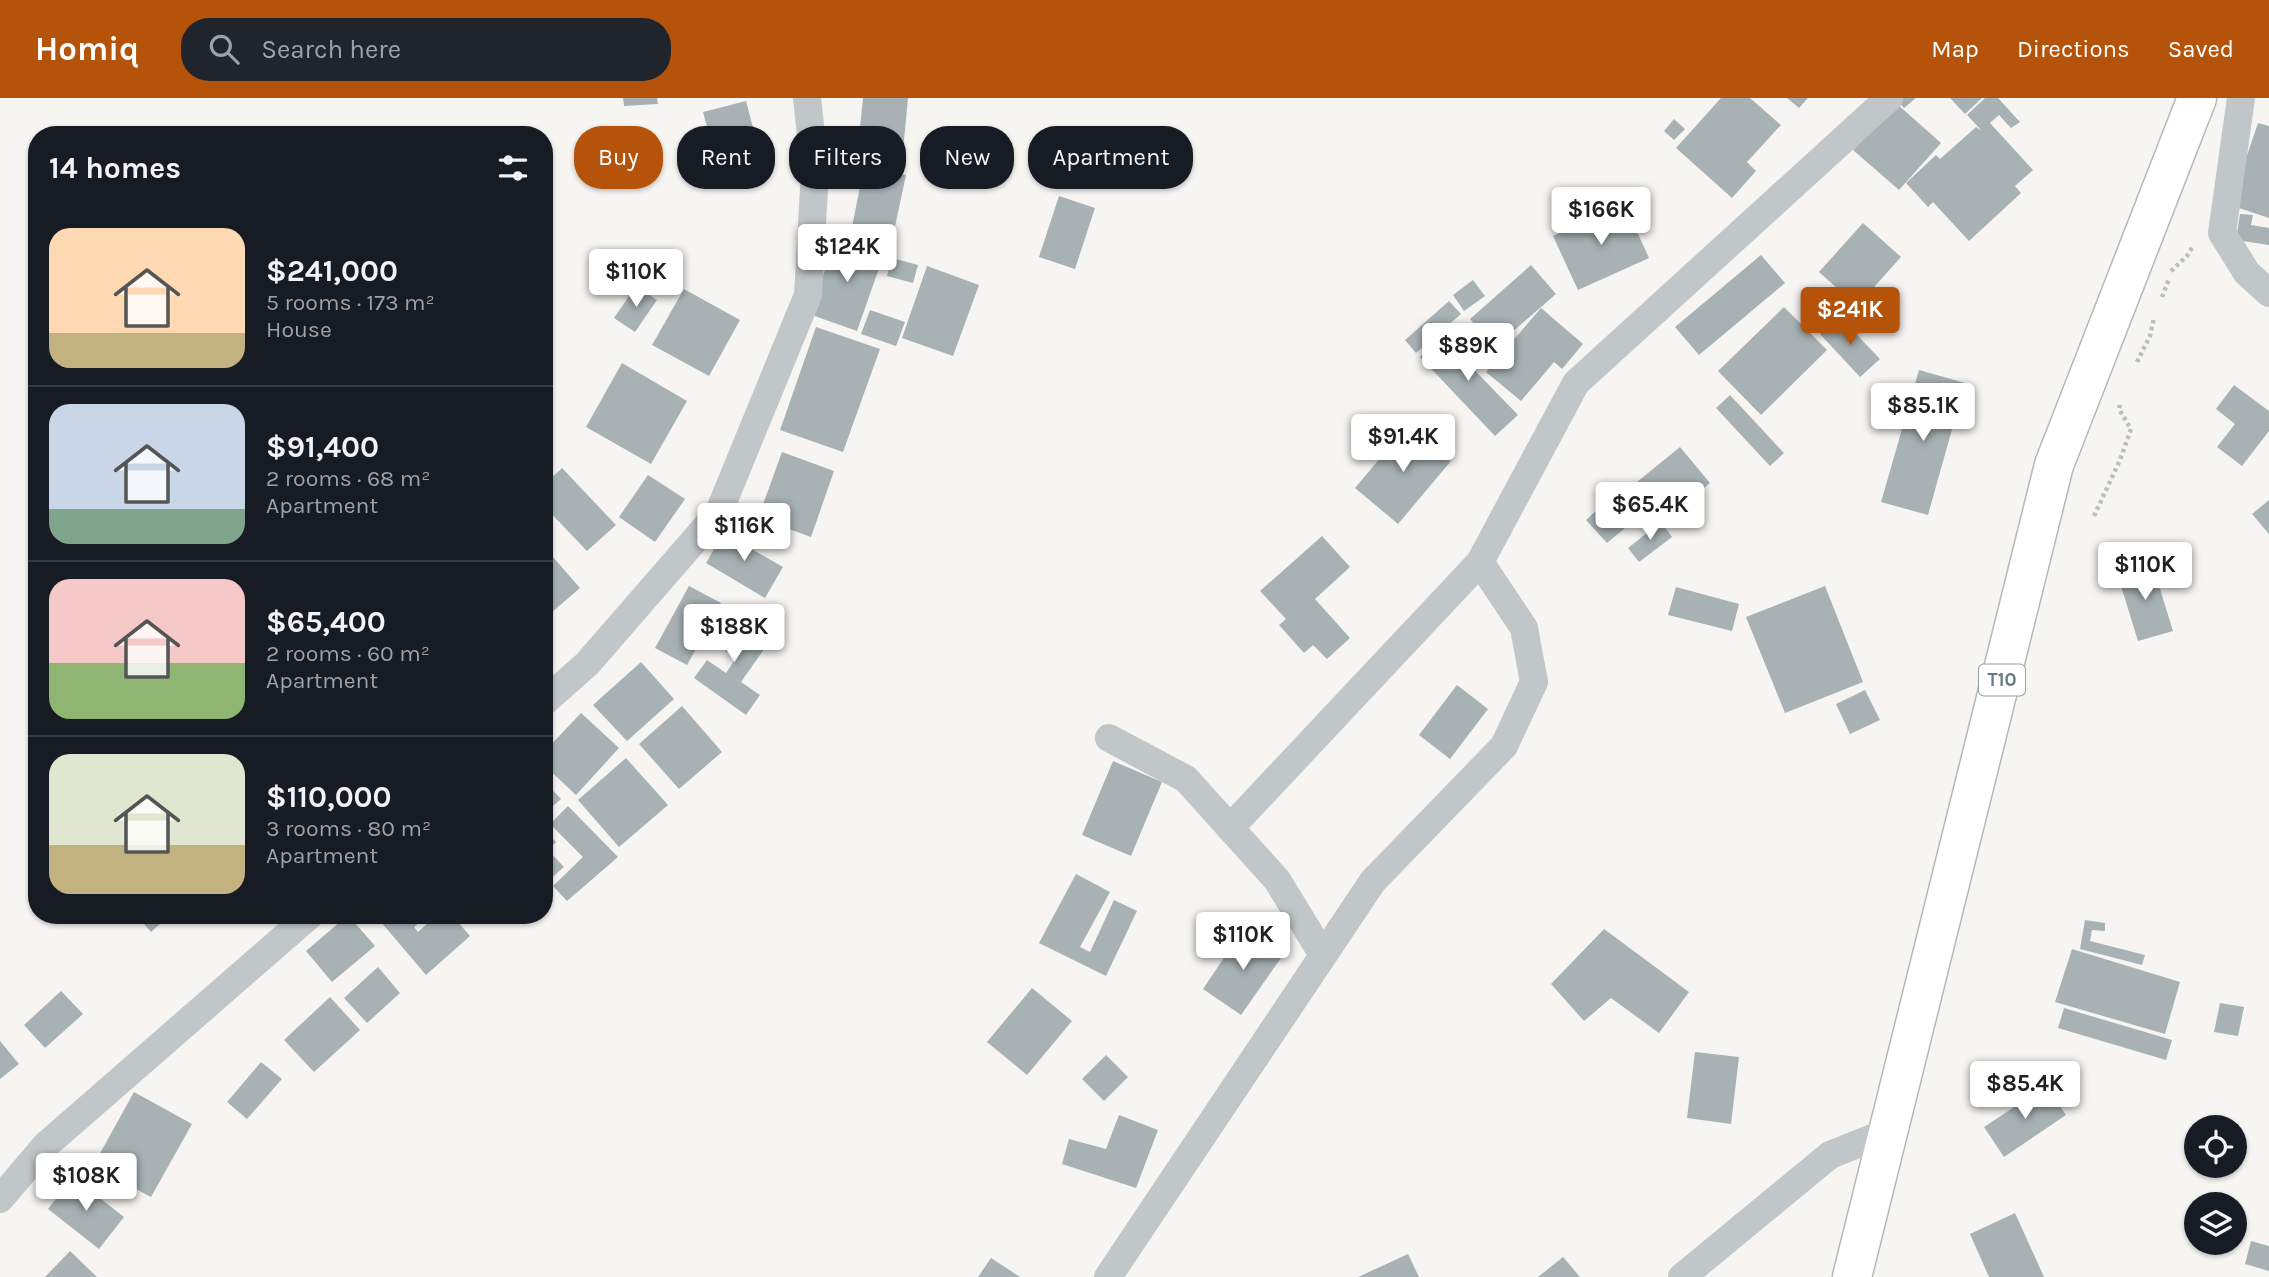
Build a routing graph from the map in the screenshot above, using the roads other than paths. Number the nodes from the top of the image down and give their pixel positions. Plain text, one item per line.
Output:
1 (807, 98) edge
2 (1889, 98) edge
3 (2197, 98) edge
4 (2241, 98) edge
5 (2269, 293) edge
6 (1480, 562) junction
7 (553, 694) edge
8 (1109, 737) dead end
9 (1230, 828) junction
10 (300, 924) edge
11 (1323, 955) junction
12 (1891, 1131) junction
13 (0, 1199) edge
14 (1108, 1277) edge
15 (1682, 1277) edge
16 (1852, 1277) edge

1 - 7 street
2 - 6 street
3 - 12 highway, T10
4 - 5 street
6 - 9 street
6 - 11 street
8 - 9 street
9 - 11 street
10 - 13 street
11 - 14 street
12 - 15 street
12 - 16 highway, T10

